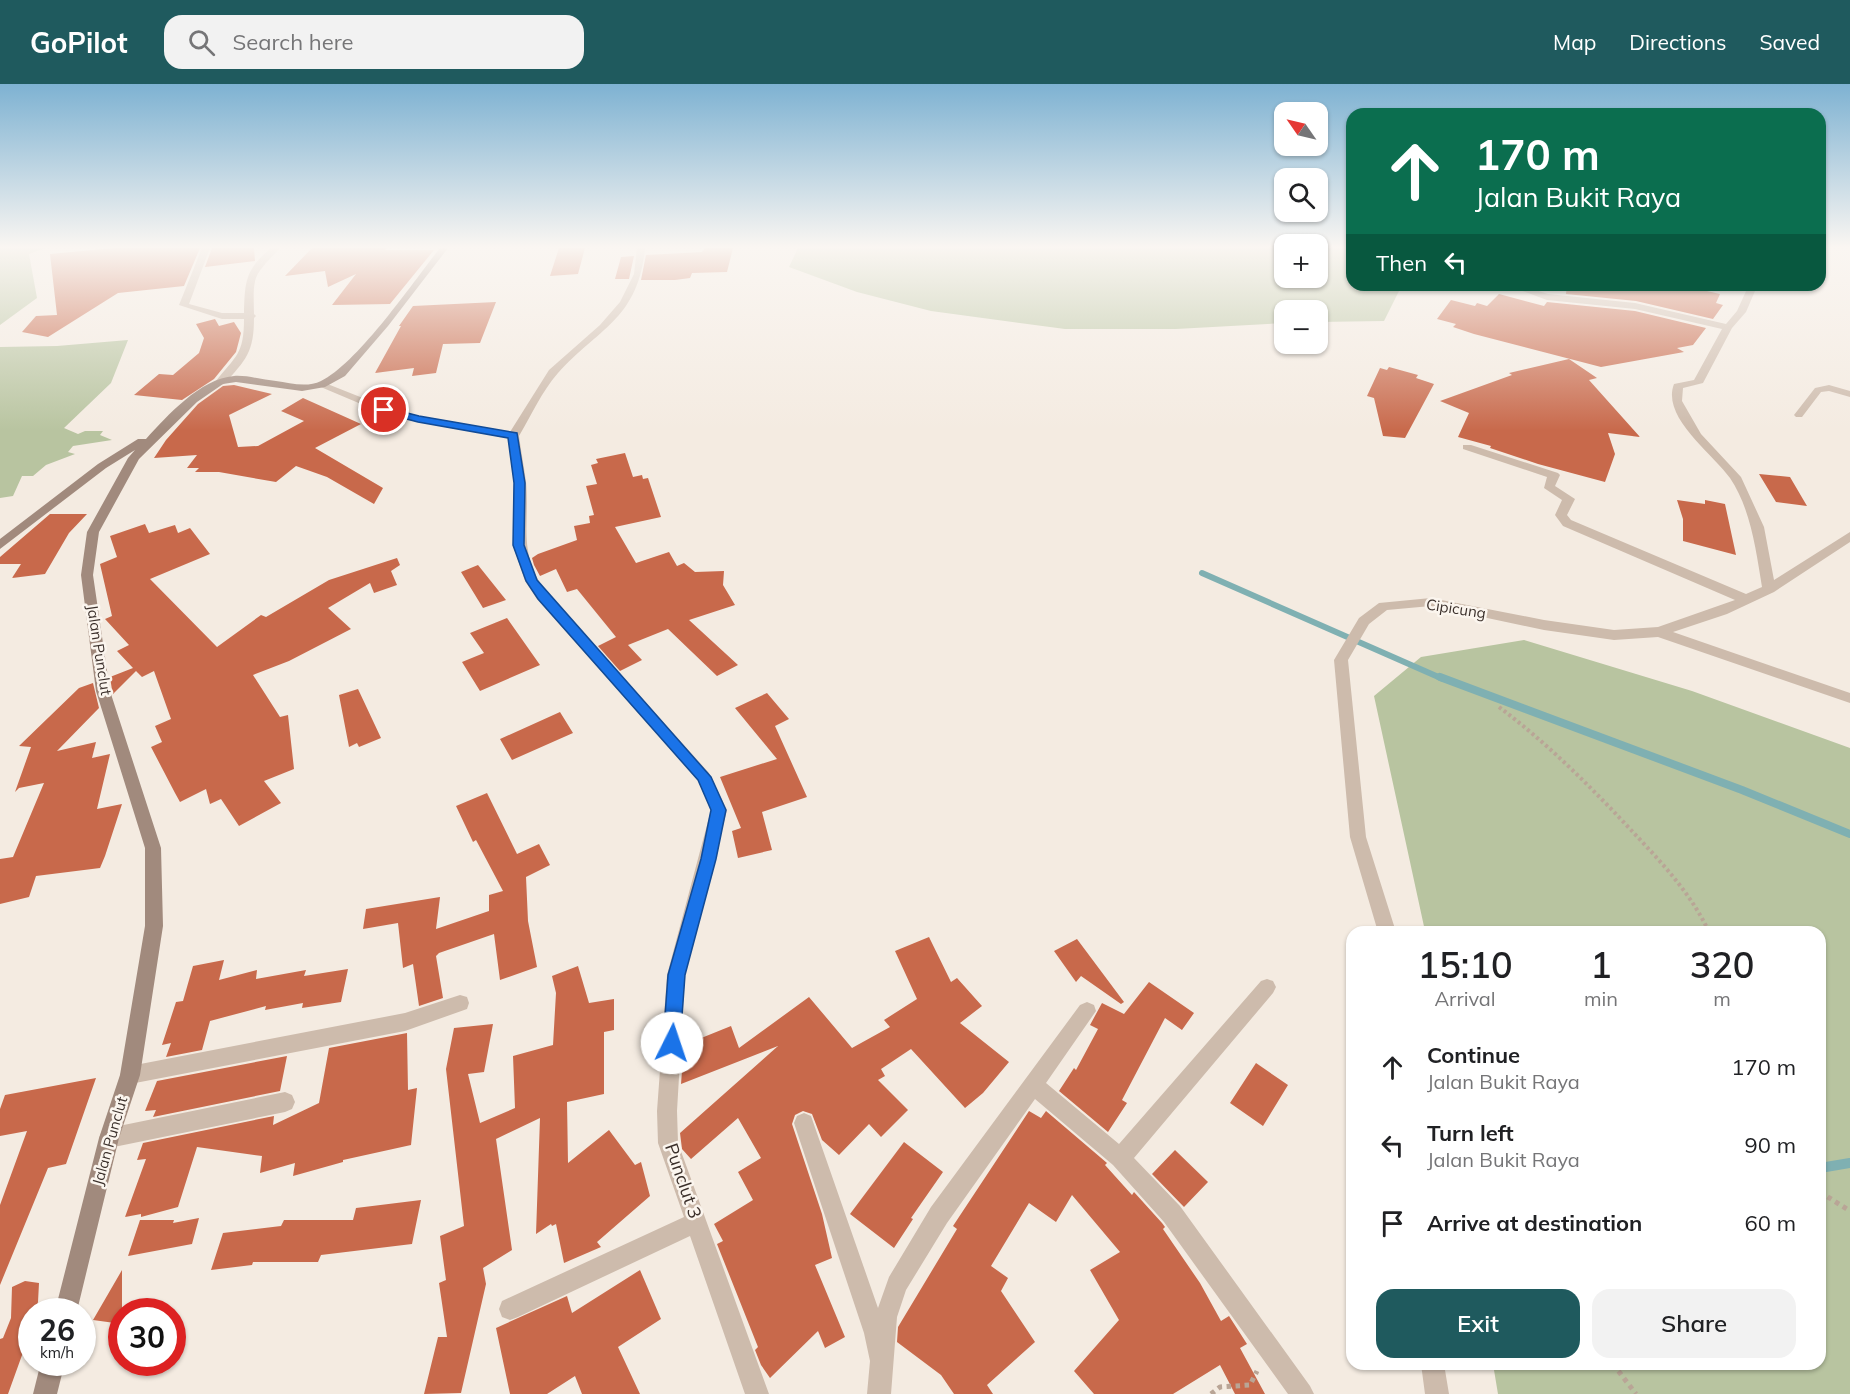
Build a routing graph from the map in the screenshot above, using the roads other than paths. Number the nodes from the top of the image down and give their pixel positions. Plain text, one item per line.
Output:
1 (198, 309) edge
2 (251, 309) edge
3 (397, 309) edge
4 (619, 309) edge
5 (1649, 309) edge
6 (1742, 309) edge
7 (251, 316) junction
8 (1728, 327) junction
9 (220, 382) junction
10 (321, 385) junction
11 (1850, 394) edge
12 (1799, 415) dead end
13 (159, 430) junction
14 (513, 436) junction
15 (1467, 447) dead end
16 (1850, 536) edge
17 (0, 546) edge
18 (1769, 589) junction
19 (1745, 599) junction
20 (1659, 632) junction
21 (1850, 698) edge
22 (1386, 926) edge
23 (1267, 987) dead end
24 (460, 1003) dead end
25 (1087, 1011) dead end
26 (130, 1075) junction
27 (1033, 1085) junction
28 (285, 1102) dead end
29 (804, 1123) dead end
30 (110, 1138) junction
31 (1120, 1158) junction
32 (697, 1222) junction
33 (69, 1298) edge
34 (510, 1309) dead end
35 (882, 1360) junction
36 (1434, 1370) edge
37 (50, 1376) edge
38 (45, 1394) edge
39 (757, 1394) edge
40 (879, 1394) edge
41 (1302, 1394) edge
42 (1437, 1394) edge

1 - 7 street
2 - 7 street
3 - 10 main road
4 - 14 street
5 - 8 street
6 - 8 street
7 - 9 street
8 - 18 street
9 - 10 main road, Jalan Punclut
9 - 13 main road, Jalan Punclut
10 - 14 street
11 - 12 lane
13 - 17 main road
13 - 26 main road, Jalan Punclut
14 - 32 street, Punclut 3
15 - 19 street
16 - 18 street, Cipicung
18 - 19 street, Cipicung
19 - 20 street, Cipicung
20 - 21 street
20 - 22 street, Cipicung
23 - 31 street
24 - 26 street
25 - 27 street
26 - 30 main road, Jalan Punclut
27 - 31 street
27 - 35 street
28 - 30 street
29 - 35 street
30 - 33 main road, Jalan Punclut
31 - 41 street
32 - 34 street
32 - 39 street, Punclut 3
35 - 40 street
36 - 42 street
37 - 38 main road

